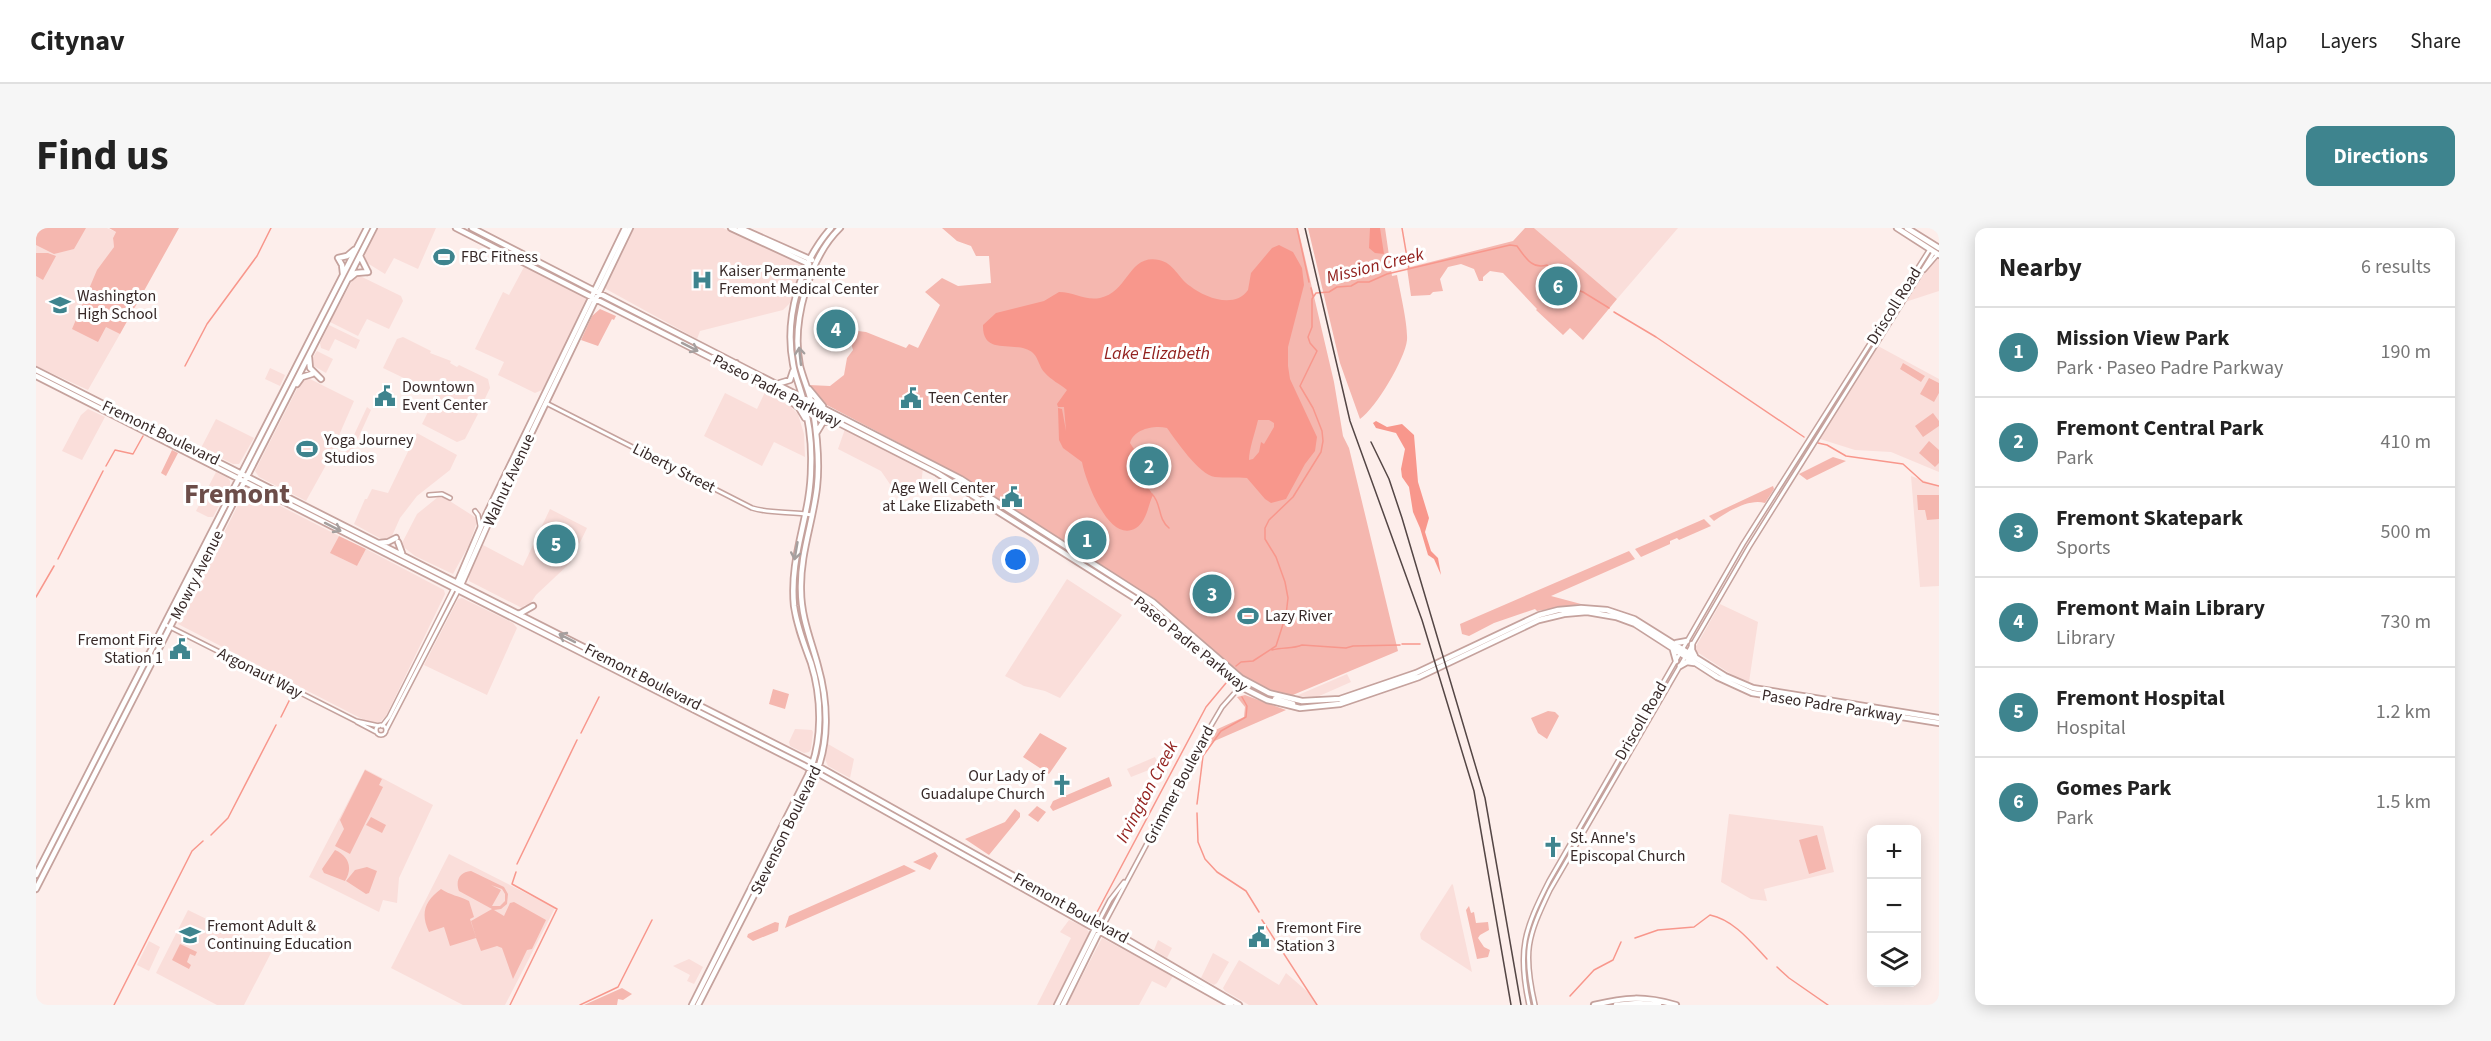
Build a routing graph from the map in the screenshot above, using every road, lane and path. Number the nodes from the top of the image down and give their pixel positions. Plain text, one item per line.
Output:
1 (367, 228) edge
2 (374, 228) edge
3 (456, 228) edge
4 (472, 228) edge
5 (625, 228) edge
6 (630, 228) edge
7 (731, 228) edge
8 (740, 228) edge
9 (831, 228) edge
10 (840, 228) edge
11 (1897, 228) edge
12 (1907, 228) edge
13 (355, 250) junction
14 (815, 251) junction
15 (1936, 251) edge
16 (360, 255) junction
17 (796, 255) junction
18 (809, 261) junction
19 (816, 264) junction
20 (805, 270) junction
21 (343, 274) junction
22 (348, 279) junction
23 (597, 292) junction
24 (594, 298) junction
25 (329, 302) junction
26 (326, 321) junction
27 (309, 354) junction
28 (706, 355) junction
29 (736, 363) junction
30 (793, 365) junction
31 (733, 369) junction
32 (36, 373) edge
33 (312, 374) dead end
34 (321, 379) dead end
35 (772, 381) junction
36 (806, 383) junction
37 (772, 389) junction
38 (291, 391) junction
39 (802, 396) junction
40 (811, 400) junction
41 (544, 402) junction
42 (805, 405) junction
43 (813, 409) junction
44 (827, 410) junction
45 (846, 426) junction
46 (816, 434) junction
47 (810, 435) junction
48 (241, 473) junction
49 (247, 476) junction
50 (238, 479) junction
51 (244, 482) junction
52 (429, 495) dead end
53 (450, 498) dead end
54 (475, 511) dead end
55 (805, 514) junction
56 (812, 515) junction
57 (480, 528) junction
58 (378, 542) junction
59 (404, 556) junction
60 (457, 586) junction
61 (533, 606) dead end
62 (1555, 610) junction
63 (519, 614) junction
64 (1535, 622) junction
65 (164, 624) junction
66 (170, 628) junction
67 (1690, 643) junction
68 (1672, 645) junction
69 (1684, 653) junction
70 (1696, 661) junction
71 (1678, 663) junction
72 (1241, 678) junction
73 (1239, 686) junction
74 (404, 688) junction
75 (401, 701) junction
76 (1329, 701) junction
77 (1939, 718) edge
78 (356, 721) junction
79 (1939, 723) edge
80 (380, 726) junction
81 (386, 730) junction
82 (376, 732) junction
83 (813, 763) junction
84 (819, 766) junction
85 (811, 769) junction
86 (817, 772) junction
87 (906, 819) junction
88 (36, 875) edge
89 (36, 889) edge
90 (1099, 927) junction
91 (692, 1005) edge
92 (698, 1005) edge
93 (1057, 1005) edge
94 (1063, 1005) edge
95 (1231, 1005) edge
96 (1239, 1005) edge
97 (1529, 1005) edge
98 (1535, 1005) edge
99 (1594, 1005) edge
100 (1616, 1005) edge
101 (1659, 1005) edge
102 (1677, 1005) edge

1 - 13 main road, Mowry Avenue
2 - 16 main road, Mowry Avenue
3 - 24 main road, Paseo Padre Parkway
4 - 23 main road, Paseo Padre Parkway
5 - 23 main road, Walnut Avenue
6 - 23 main road, Walnut Avenue
7 - 17 main road
8 - 17 main road
9 - 14 main road, Stevenson Boulevard
10 - 19 main road, Stevenson Boulevard
11 - 15 main road
12 - 15 main road
13 - 21 main road, Mowry Avenue
13 - 21 main road
14 - 17 main road
14 - 18 main road, Stevenson Boulevard
15 - 67 street, Driscoll Road
15 - 67 street, Driscoll Road
16 - 22 main road, Mowry Avenue
16 - 22 main road
17 - 18 main road
17 - 20 main road
18 - 19 main road
18 - 20 main road, Stevenson Boulevard
36 -> 19 main road, Stevenson Boulevard
20 - 30 main road, Stevenson Boulevard
21 - 25 main road, Mowry Avenue
22 - 26 main road, Mowry Avenue
23 - 24 main road, Walnut Avenue
23 - 29 main road, Paseo Padre Parkway
24 -> 28 main road, Paseo Padre Parkway
24 - 41 main road, Walnut Avenue
25 - 26 main road
25 - 48 main road, Mowry Avenue
26 - 27 main road, Mowry Avenue
27 - 34 main road
27 - 38 main road, Mowry Avenue
28 - 29 main road
28 - 31 main road, Paseo Padre Parkway
29 - 35 main road, Paseo Padre Parkway
30 - 35 main road
30 - 39 main road, Stevenson Boulevard
31 - 35 main road
31 - 37 main road, Paseo Padre Parkway
32 - 48 main road, Fremont Boulevard
32 - 50 main road, Fremont Boulevard
33 - 38 main road
35 - 39 main road, Paseo Padre Parkway
36 - 40 main road, Stevenson Boulevard
36 - 44 main road
37 - 42 main road, Paseo Padre Parkway
37 - 47 main road
38 - 49 main road, Mowry Avenue
39 - 40 main road, Paseo Padre Parkway
39 - 42 main road, Stevenson Boulevard
40 - 43 main road, Stevenson Boulevard
40 - 44 main road, Paseo Padre Parkway
41 - 55 street, Liberty Street
41 - 57 main road, Walnut Avenue
41 - 60 main road, Walnut Avenue
42 - 43 main road, Paseo Padre Parkway
42 - 47 main road, Stevenson Boulevard
43 - 45 main road, Paseo Padre Parkway
43 - 46 main road, Stevenson Boulevard
44 - 72 main road, Paseo Padre Parkway
45 - 46 main road
45 - 73 main road, Paseo Padre Parkway
46 - 56 main road, Stevenson Boulevard
47 - 55 main road, Stevenson Boulevard
48 - 49 main road, Fremont Boulevard
48 - 50 main road, Mowry Avenue
49 - 51 main road, Mowry Avenue
49 - 58 main road, Fremont Boulevard
50 - 51 main road, Fremont Boulevard
50 - 65 main road, Mowry Avenue
51 -> 60 main road, Fremont Boulevard
51 - 66 main road, Mowry Avenue
52 - 53 street
54 - 57 street
55 - 56 street, Liberty Street
55 -> 83 main road, Stevenson Boulevard
56 - 84 main road, Stevenson Boulevard
57 - 60 main road, Walnut Avenue
58 - 59 main road, Fremont Boulevard
58 - 59 main road
59 - 60 main road, Fremont Boulevard
60 - 63 main road, Fremont Boulevard
60 - 74 street, Walnut Avenue
60 - 75 street, Walnut Avenue
60 - 85 main road, Fremont Boulevard
61 - 63 main road
62 - 64 main road
62 - 68 main road, Paseo Padre Parkway
62 - 76 main road, Paseo Padre Parkway
83 -> 63 main road, Fremont Boulevard
64 - 68 main road, Paseo Padre Parkway
64 - 73 main road, Paseo Padre Parkway
65 - 66 street, Argonaut Way
65 - 88 main road, Mowry Avenue
66 - 78 street, Argonaut Way
66 - 89 main road, Mowry Avenue
67 - 68 main road
67 - 69 street, Driscoll Road
67 - 70 main road
68 - 69 main road, Paseo Padre Parkway
68 - 71 main road
69 - 70 main road, Paseo Padre Parkway
69 - 71 street, Driscoll Road
70 - 71 main road
70 - 77 main road, Paseo Padre Parkway
70 - 79 main road, Paseo Padre Parkway
71 - 97 street, Driscoll Road
71 - 98 street, Driscoll Road
72 - 73 street, Grimmer Boulevard
72 - 76 main road, Paseo Padre Parkway
73 - 76 main road
73 - 90 street, Grimmer Boulevard
74 - 75 street
74 - 80 street, Walnut Avenue
75 - 81 street, Walnut Avenue
78 - 80 street, Argonaut Way
78 - 82 street, Argonaut Way
80 - 81 street
80 - 82 street, Walnut Avenue
81 - 82 street
83 - 84 main road, Fremont Boulevard
83 - 85 main road, Stevenson Boulevard
84 - 86 main road, Stevenson Boulevard
84 - 87 main road, Fremont Boulevard
85 - 86 main road, Fremont Boulevard
85 - 91 main road, Stevenson Boulevard
86 - 87 main road, Fremont Boulevard
86 - 92 main road, Stevenson Boulevard
87 - 90 main road, Fremont Boulevard
90 - 93 main road, Grimmer Boulevard
90 - 94 main road, Grimmer Boulevard
90 - 95 main road, Fremont Boulevard
90 - 96 main road, Fremont Boulevard
99 - 102 main road
100 - 101 main road

